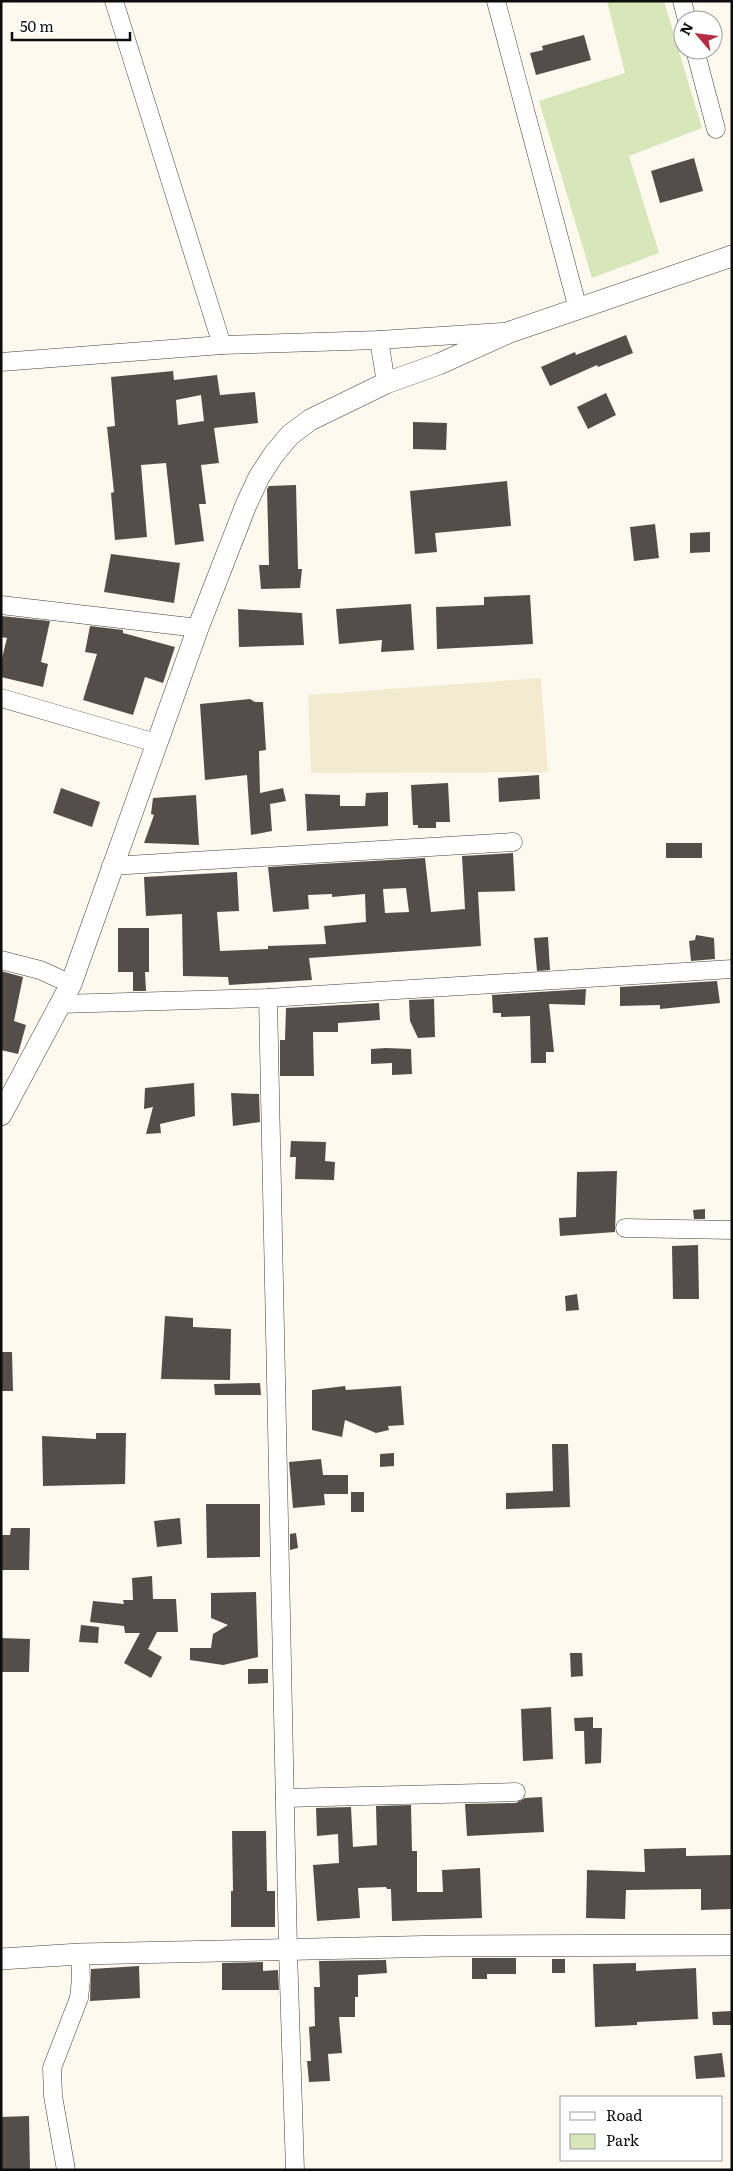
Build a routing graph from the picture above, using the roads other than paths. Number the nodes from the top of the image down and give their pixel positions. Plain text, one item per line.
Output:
1 (114, 1) edge
2 (496, 1) edge
3 (698, 60) edge
4 (716, 129) dead end
5 (732, 256) edge
6 (578, 309) junction
7 (510, 332) junction
8 (378, 340) junction
9 (222, 345) junction
10 (1, 362) edge
11 (386, 383) junction
12 (1, 606) edge
13 (198, 628) junction
14 (1, 698) edge
15 (156, 743) junction
16 (513, 842) dead end
17 (111, 866) junction
18 (1, 960) edge
19 (732, 969) edge
20 (71, 984) junction
21 (268, 998) junction
22 (60, 1004) junction
23 (1, 1115) edge
24 (625, 1228) dead end
25 (732, 1230) edge
26 (516, 1792) dead end
27 (285, 1798) junction
28 (732, 1945) edge
29 (288, 1950) junction
30 (80, 1954) junction
31 (1, 1959) edge
32 (66, 2170) edge
33 (295, 2170) edge

1 - 9 street
2 - 6 street
3 - 4 street
5 - 6 street
6 - 7 street
7 - 8 street
7 - 11 street
8 - 9 street
8 - 11 street
9 - 10 street
11 - 13 street
12 - 13 street
13 - 15 street
14 - 15 street
15 - 17 street
16 - 17 street
17 - 20 street
18 - 20 street
19 - 21 street
20 - 22 street
21 - 22 street
21 - 27 street
22 - 23 street
24 - 25 street
26 - 27 street
27 - 29 street
28 - 29 street
29 - 30 street
29 - 33 street
30 - 31 street
30 - 32 street

